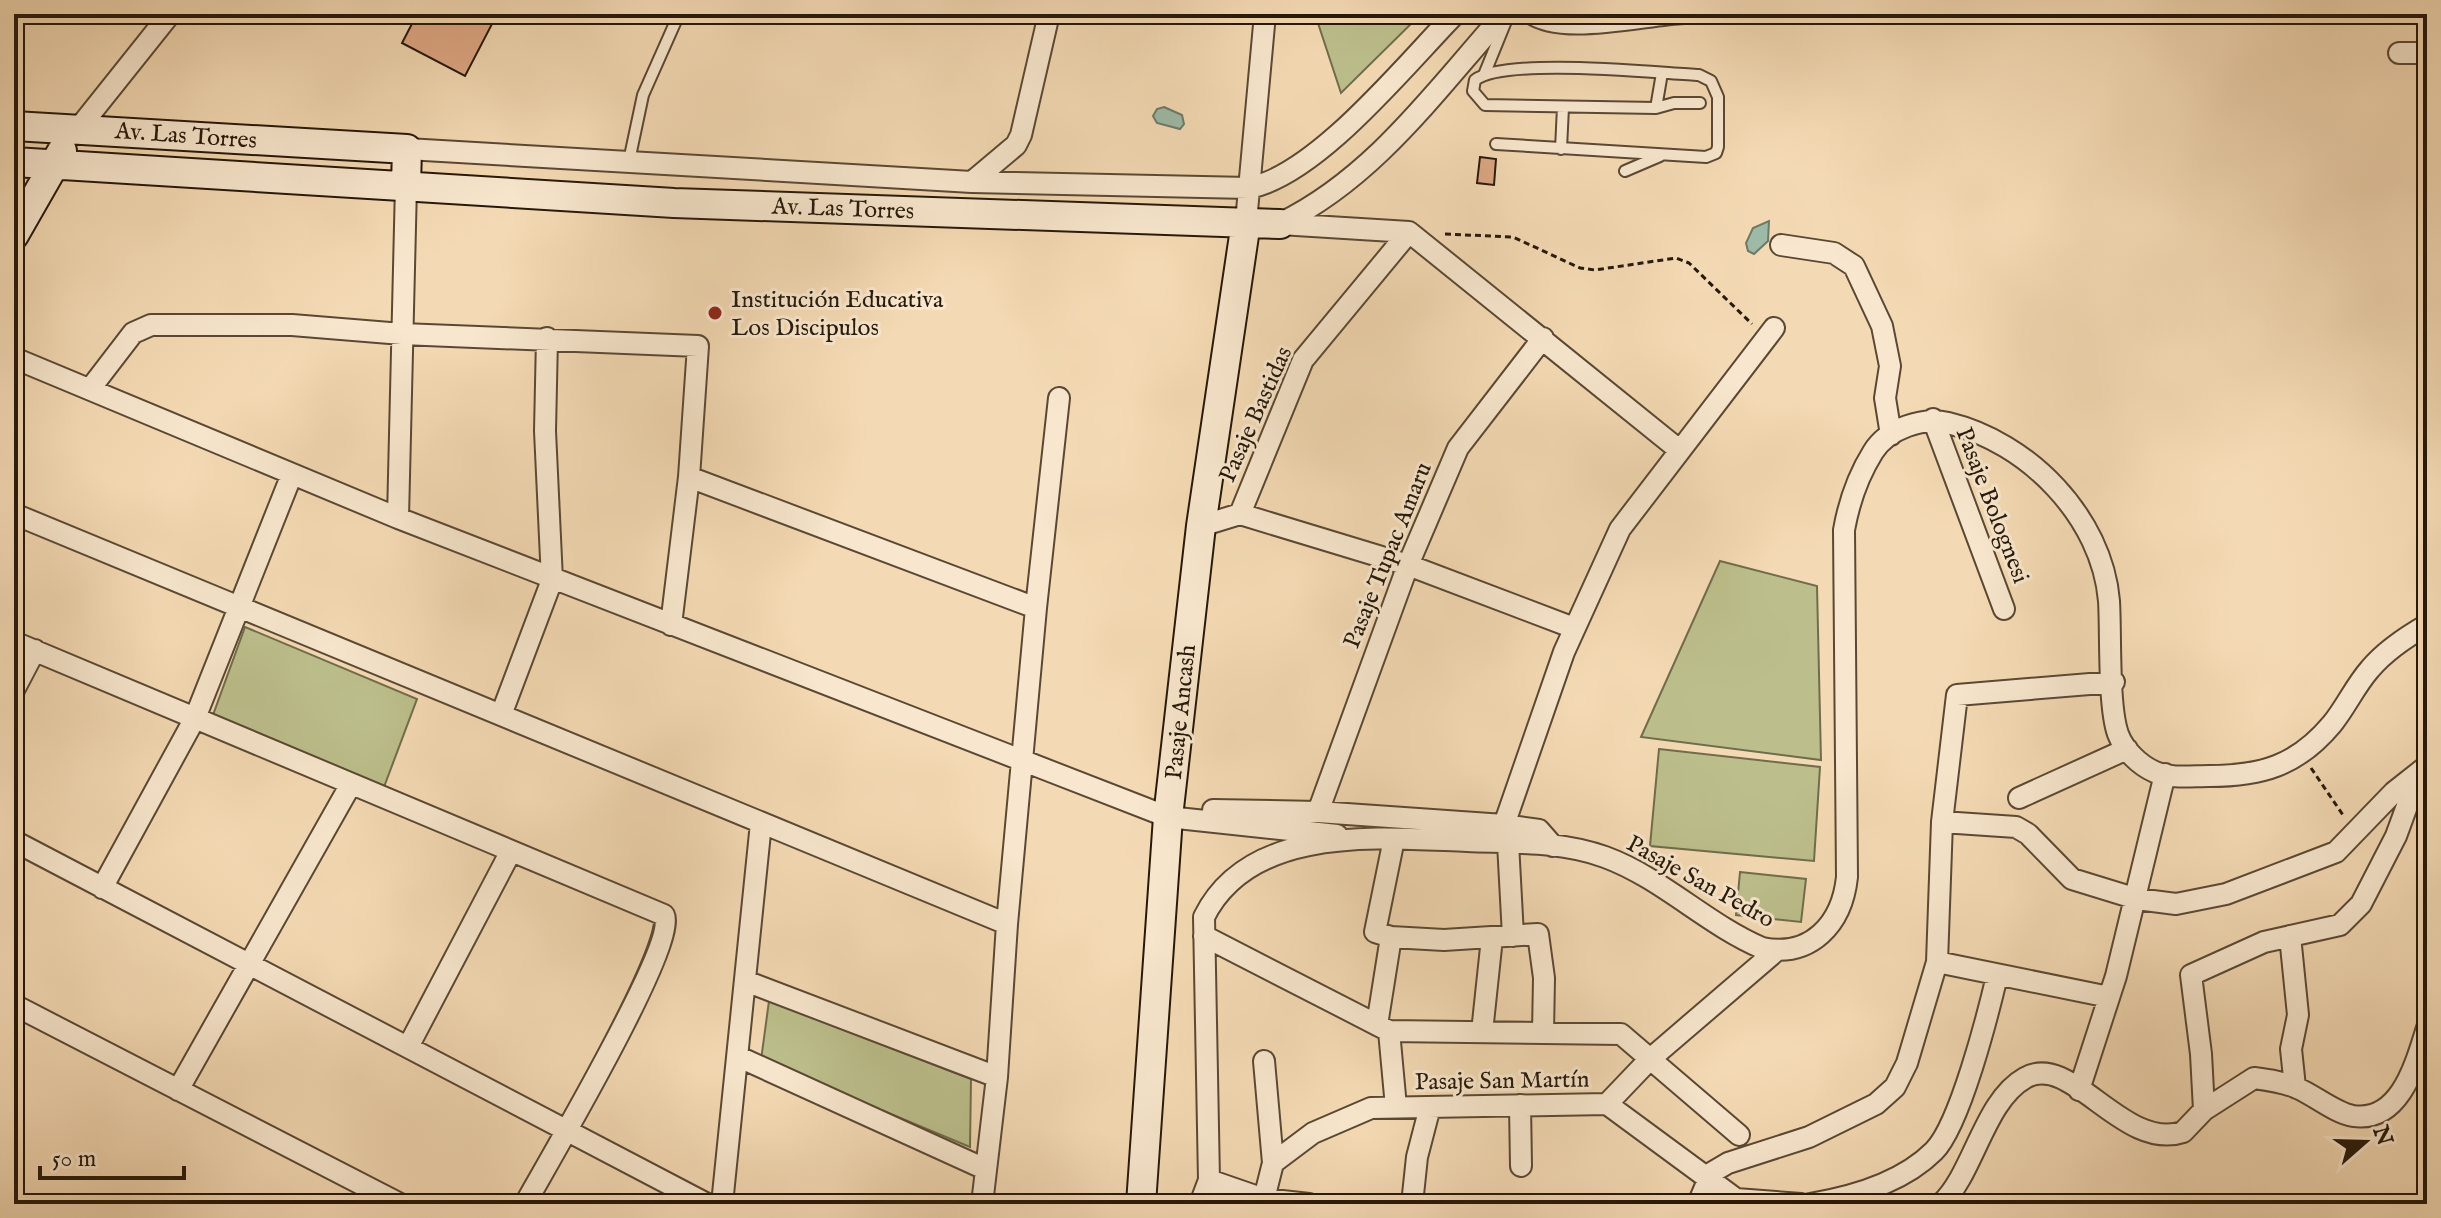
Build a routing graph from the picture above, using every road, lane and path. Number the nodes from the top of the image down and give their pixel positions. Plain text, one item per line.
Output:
1 (170, 14) edge
2 (679, 14) edge
3 (1049, 14) edge
4 (1265, 14) edge
5 (1455, 14) edge
6 (1506, 14) edge
7 (1524, 14) edge
8 (1684, 18) dead end
9 (2399, 53) dead end
10 (2427, 53) edge
11 (1662, 73) junction
12 (1484, 75) junction
13 (1700, 103) dead end
14 (1563, 107) junction
15 (1656, 108) junction
16 (14, 126) edge
17 (79, 128) junction
18 (1496, 144) dead end
19 (407, 149) junction
20 (1561, 149) junction
21 (1662, 155) junction
22 (629, 161) junction
23 (14, 162) edge
24 (54, 164) junction
25 (1625, 171) dead end
26 (972, 182) junction
27 (406, 185) junction
28 (1249, 188) junction
29 (1246, 222) junction
30 (1280, 224) junction
31 (1409, 232) junction
32 (14, 235) edge
33 (1781, 245) dead end
34 (1770, 332) joint
35 (402, 334) junction
36 (547, 338) junction
37 (1543, 338) junction
38 (14, 358) edge
39 (90, 389) junction
40 (1059, 398) dead end
41 (1933, 419) junction
42 (1891, 435) junction
43 (1678, 449) junction
44 (292, 474) junction
45 (689, 477) junction
46 (14, 514) edge
47 (1240, 514) junction
48 (398, 518) junction
49 (1201, 526) junction
50 (1408, 565) junction
51 (552, 580) junction
52 (237, 606) junction
53 (1036, 608) junction
54 (2004, 609) dead end
55 (671, 625) junction
56 (2427, 625) edge
57 (1574, 628) junction
58 (14, 642) edge
59 (35, 650) junction
60 (2114, 682) junction
61 (14, 690) edge
62 (501, 715) junction
63 (195, 718) junction
64 (2127, 749) junction
65 (2300, 752) junction
66 (1021, 763) junction
67 (2423, 771) edge
68 (2165, 774) junction
69 (351, 784) junction
70 (2019, 798) dead end
71 (1318, 812) junction
72 (1168, 817) junction
73 (1942, 822) junction
74 (761, 823) junction
75 (2356, 833) junction
76 (1506, 834) junction
77 (1372, 839) junction
78 (1394, 839) junction
79 (14, 841) edge
80 (511, 851) junction
81 (102, 888) junction
82 (2137, 899) junction
83 (1007, 924) junction
84 (1204, 936) junction
85 (1513, 936) junction
86 (2290, 936) junction
87 (1391, 937) junction
88 (1492, 938) junction
89 (1776, 951) junction
90 (1937, 962) junction
91 (247, 963) junction
92 (1997, 976) junction
93 (748, 982) junction
94 (2109, 997) junction
95 (14, 1005) edge
96 (1383, 1028) junction
97 (2427, 1028) edge
98 (1482, 1032) junction
99 (1543, 1033) junction
100 (408, 1047) junction
101 (739, 1057) junction
102 (1649, 1060) junction
103 (1264, 1061) dead end
104 (997, 1077) junction
105 (2295, 1087) junction
106 (178, 1090) junction
107 (2079, 1090) junction
108 (1607, 1104) junction
109 (1520, 1105) junction
110 (1396, 1107) junction
111 (1430, 1107) junction
112 (2204, 1110) junction
113 (565, 1130) junction
114 (1739, 1135) dead end
115 (1273, 1163) junction
116 (1521, 1166) dead end
117 (985, 1169) junction
118 (1709, 1178) junction
119 (1209, 1180) junction
120 (1264, 1199) junction
121 (1844, 1202) edge
122 (394, 1203) edge
123 (525, 1204) edge
124 (707, 1204) edge
125 (722, 1204) edge
126 (982, 1204) edge
127 (1141, 1204) edge
128 (1200, 1204) edge
129 (1309, 1204) edge
130 (1412, 1204) edge
131 (1698, 1204) edge
132 (1789, 1204) edge
133 (1801, 1204) edge
134 (1810, 1204) edge
135 (1941, 1204) edge

1 - 17 street
2 - 22 lane
3 - 26 street
4 - 28 street
5 - 28 street
6 - 12 lane
6 - 30 street
7 - 8 lane
9 - 10 street
11 - 12 lane
11 - 15 lane
11 - 21 lane
12 - 14 lane
13 - 15 lane
14 - 15 lane
14 - 20 lane
16 - 17 street, Av. Las Torres
17 - 19 street, Av. Las Torres
17 - 24 street
18 - 20 lane
19 - 22 street, Av. Las Torres
19 - 27 street
20 - 21 lane
21 - 25 lane
22 - 26 street, Av. Las Torres
23 - 24 street, Av. Las Torres
24 - 27 street, Av. Las Torres
24 - 32 street
26 - 28 street, Av. Las Torres
27 - 29 street, Av. Las Torres
27 - 35 street
28 - 29 street
29 - 30 street, Av. Las Torres
29 - 49 street, Pasaje Ancash
30 - 31 street
31 - 34 path
31 - 37 street
31 - 47 street, Pasaje Bastidas
33 - 42 street
34 - 43 street
35 - 36 street
35 - 39 street
35 - 48 street
36 - 45 street
36 - 51 street
37 - 43 street
37 - 50 street, Pasaje Tupac Amaru
38 - 39 street
39 - 44 street
40 - 53 street
41 - 42 street
41 - 54 street, Pasaje Bolognesi
41 - 60 street
42 - 89 street, Pasaje San Pedro
43 - 57 street
44 - 48 street
44 - 52 street
45 - 53 street
45 - 55 street
46 - 52 street
47 - 49 street, Pasaje Bastidas
47 - 50 street
48 - 51 street
49 - 72 street, Pasaje Ancash
50 - 57 street
50 - 71 street, Pasaje Tupac Amaru
51 - 55 street
51 - 62 street
52 - 62 street
52 - 63 street
53 - 66 street
55 - 66 street
56 - 65 street
57 - 76 street
58 - 59 street
59 - 61 street
59 - 63 street
60 - 64 street
60 - 73 street
62 - 74 street
63 - 69 street
63 - 81 street
64 - 68 street
64 - 70 street
65 - 68 street
65 - 75 path
66 - 72 street
66 - 83 street
67 - 75 street
67 - 86 street
68 - 82 street
69 - 80 street
69 - 91 street
71 - 72 street
71 - 76 street
72 - 77 street
72 - 127 street, Pasaje Ancash
73 - 82 street
73 - 90 street
74 - 83 street
74 - 93 street
75 - 82 street
76 - 78 street
76 - 85 street
76 - 89 street, Pasaje San Pedro
77 - 78 street
77 - 84 street
78 - 87 street
79 - 81 street
80 - 100 street
80 - 113 street
81 - 91 street
82 - 94 street
83 - 104 street
84 - 96 street
84 - 119 street
85 - 88 street
85 - 99 street
86 - 105 street
86 - 112 street
87 - 88 street
87 - 96 street
88 - 98 street
89 - 102 street
90 - 92 street
90 - 118 street
91 - 100 street
91 - 106 street
92 - 94 street
92 - 121 street
93 - 101 street
93 - 104 street
94 - 107 street
95 - 106 street
96 - 98 street
96 - 110 street
97 - 105 street
98 - 99 street
99 - 102 street
100 - 113 street
101 - 117 street
101 - 125 street
102 - 108 street
102 - 114 street
103 - 115 street
104 - 117 street
105 - 112 street
106 - 122 street
107 - 112 street
107 - 135 street
108 - 109 street, Pasaje San Martín
108 - 118 street, Pasaje San Martín
109 - 111 street, Pasaje San Martín
109 - 116 street
110 - 111 street, Pasaje San Martín
110 - 115 street, Pasaje San Martín
111 - 130 street
113 - 123 street
113 - 124 street
115 - 120 street
117 - 126 street
118 - 131 street
118 - 132 street, Pasaje San Martín
119 - 120 street
119 - 128 street
120 - 129 street
121 - 134 street
132 - 133 street, Pasaje San Martín

